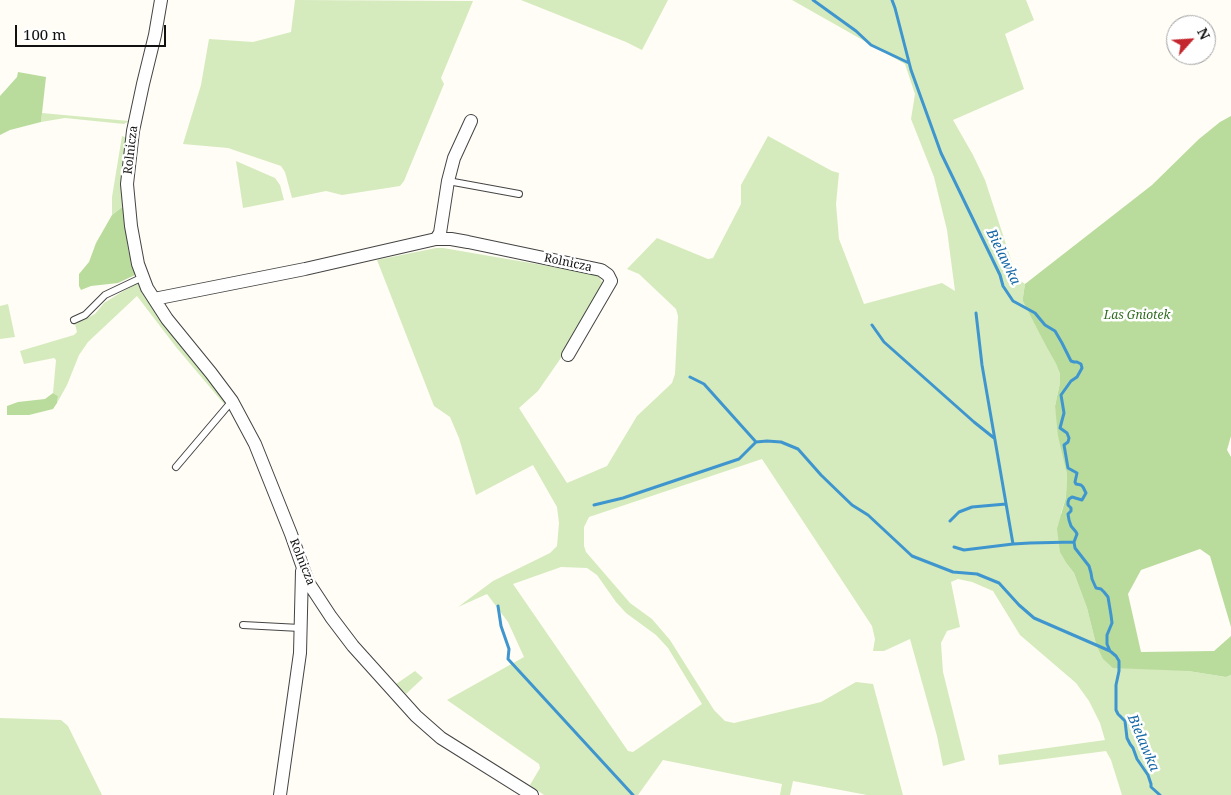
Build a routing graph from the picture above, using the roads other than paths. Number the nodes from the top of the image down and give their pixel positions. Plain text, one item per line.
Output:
1 (161, 0) edge
2 (471, 121) dead end
3 (448, 180) junction
4 (519, 194) dead end
5 (436, 239) junction
6 (143, 277) junction
7 (154, 299) junction
8 (74, 320) dead end
9 (568, 355) dead end
10 (232, 401) junction
11 (176, 466) dead end
12 (302, 566) junction
13 (243, 625) dead end
14 (300, 628) junction
15 (280, 795) edge
16 (532, 795) edge

1 - 6 street, Rolnicza
2 - 3 street
3 - 4 lane
3 - 5 street
5 - 7 street, Rolnicza
5 - 9 street, Rolnicza
6 - 7 street, Rolnicza
6 - 8 lane
7 - 10 street, Rolnicza
10 - 11 lane
10 - 12 street, Rolnicza
12 - 14 street
12 - 16 street, Rolnicza
13 - 14 lane
14 - 15 street

